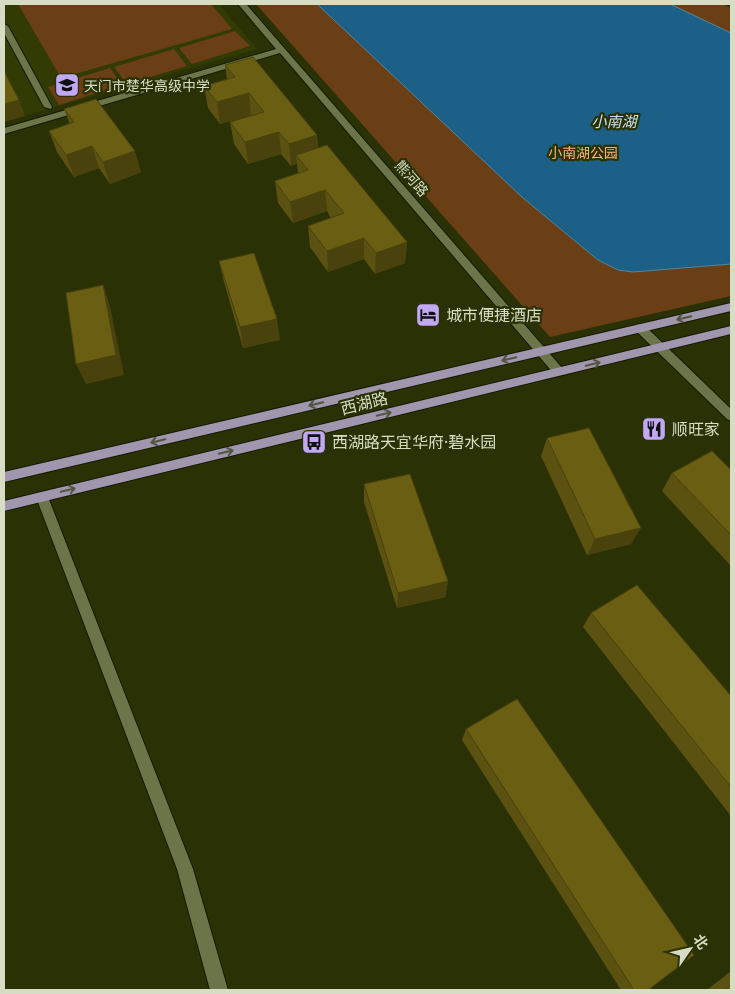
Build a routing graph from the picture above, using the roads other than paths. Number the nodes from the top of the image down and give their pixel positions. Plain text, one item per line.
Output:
1 (242, 4) edge
2 (4, 26) edge
3 (16, 48) junction
4 (282, 50) junction
5 (4, 52) edge
6 (48, 107) dead end
7 (4, 131) edge
8 (731, 307) edge
9 (640, 328) junction
10 (731, 330) edge
11 (660, 348) junction
12 (542, 351) junction
13 (559, 372) junction
14 (731, 416) edge
15 (4, 477) edge
16 (42, 497) junction
17 (4, 506) edge
18 (218, 990) edge

1 - 4 street, 熊河路
2 - 3 street
3 - 5 street
3 - 6 street
4 - 7 street
4 - 12 street, 熊河路
8 -> 9 main road, 西湖路
9 - 11 street
9 - 12 main road, 西湖路
10 - 11 main road, 西湖路
13 -> 11 main road, 西湖路
11 - 14 street
12 - 13 street, 熊河路
12 -> 15 main road, 西湖路
16 -> 13 main road, 西湖路
16 - 17 main road, 西湖路
16 - 18 street

